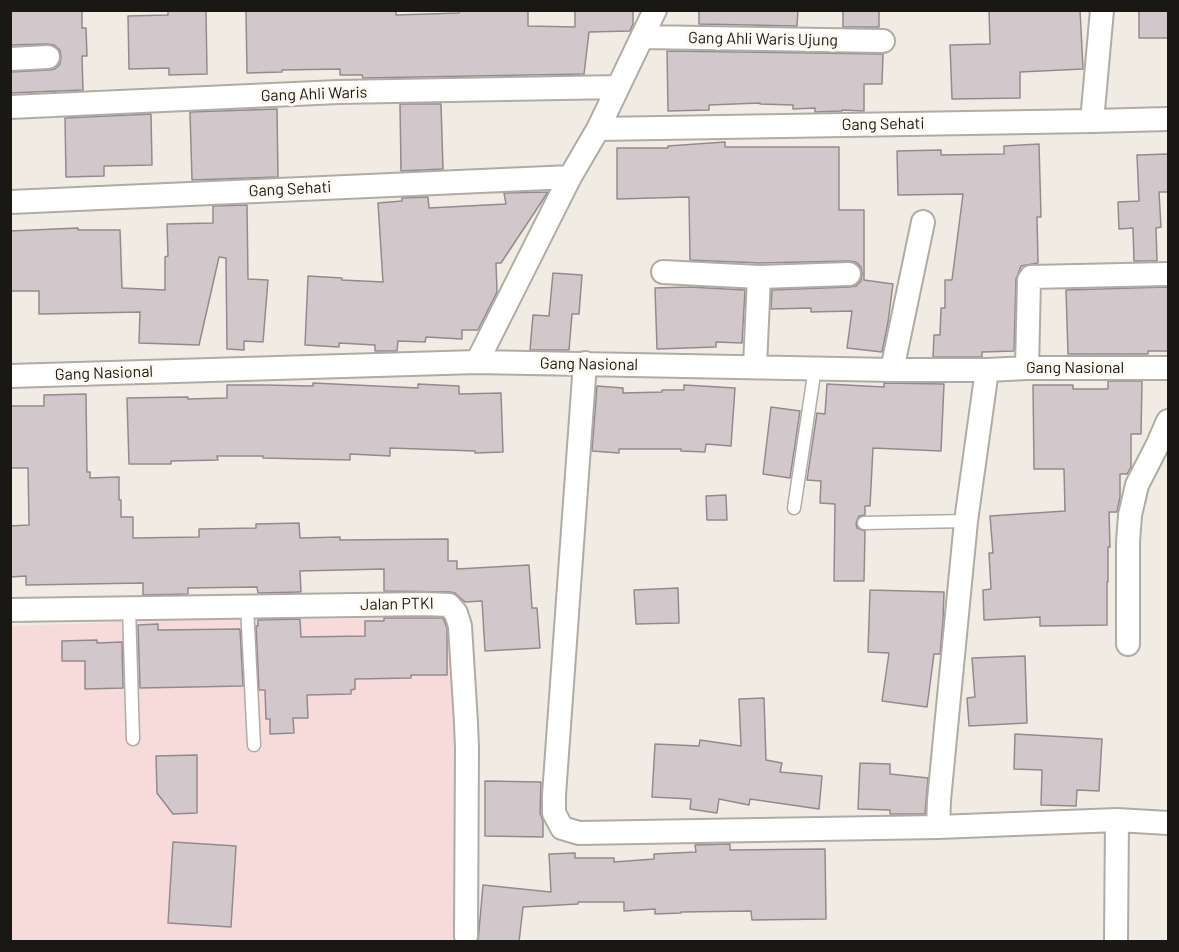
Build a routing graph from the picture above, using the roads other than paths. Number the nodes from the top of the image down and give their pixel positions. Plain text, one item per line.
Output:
1 (655, 10) edge
2 (1102, 10) edge
3 (643, 38) junction
4 (883, 41) dead end
5 (48, 57) dead end
6 (10, 59) edge
7 (618, 87) junction
8 (10, 107) edge
9 (1168, 119) edge
10 (1092, 121) junction
11 (598, 129) junction
12 (570, 177) junction
13 (10, 202) edge
14 (923, 222) dead end
15 (663, 272) dead end
16 (849, 274) dead end
17 (1168, 274) edge
18 (759, 277) junction
19 (477, 362) junction
20 (585, 363) junction
21 (756, 366) junction
22 (815, 368) junction
23 (1027, 368) junction
24 (1168, 368) edge
25 (892, 369) junction
26 (987, 370) junction
27 (10, 376) edge
28 (1168, 421) edge
29 (794, 508) dead end
30 (966, 521) junction
31 (864, 523) dead end
32 (248, 606) junction
33 (129, 608) junction
34 (10, 610) edge
35 (1128, 644) dead end
36 (133, 739) dead end
37 (254, 745) dead end
38 (1118, 819) junction
39 (1168, 823) edge
40 (938, 827) junction
41 (466, 936) dead end
42 (1116, 942) edge

1 - 3 street
2 - 10 street
3 - 4 street, Gang Ahli Waris Ujung
3 - 7 street
5 - 6 street
7 - 8 street, Gang Ahli Waris
7 - 11 street
9 - 10 street, Gang Sehati
10 - 11 street, Gang Sehati
11 - 12 street
12 - 13 street, Gang Sehati
12 - 19 street
14 - 25 street
15 - 18 street
16 - 18 street
17 - 23 street
18 - 21 street
19 - 20 street, Gang Nasional
19 - 27 street, Gang Nasional
20 - 21 street, Gang Nasional
20 - 40 street
21 - 22 street, Gang Nasional
22 - 25 street, Gang Nasional
22 - 29 lane
23 - 24 street, Gang Nasional
23 - 26 street, Gang Nasional
25 - 26 street, Gang Nasional
26 - 30 street
28 - 35 street
30 - 31 lane
30 - 40 street
32 - 33 street, Jalan PTKI
32 - 37 lane
32 - 41 street, Jalan PTKI
33 - 34 street, Jalan PTKI
33 - 36 lane
38 - 39 street
38 - 40 street
38 - 42 street

